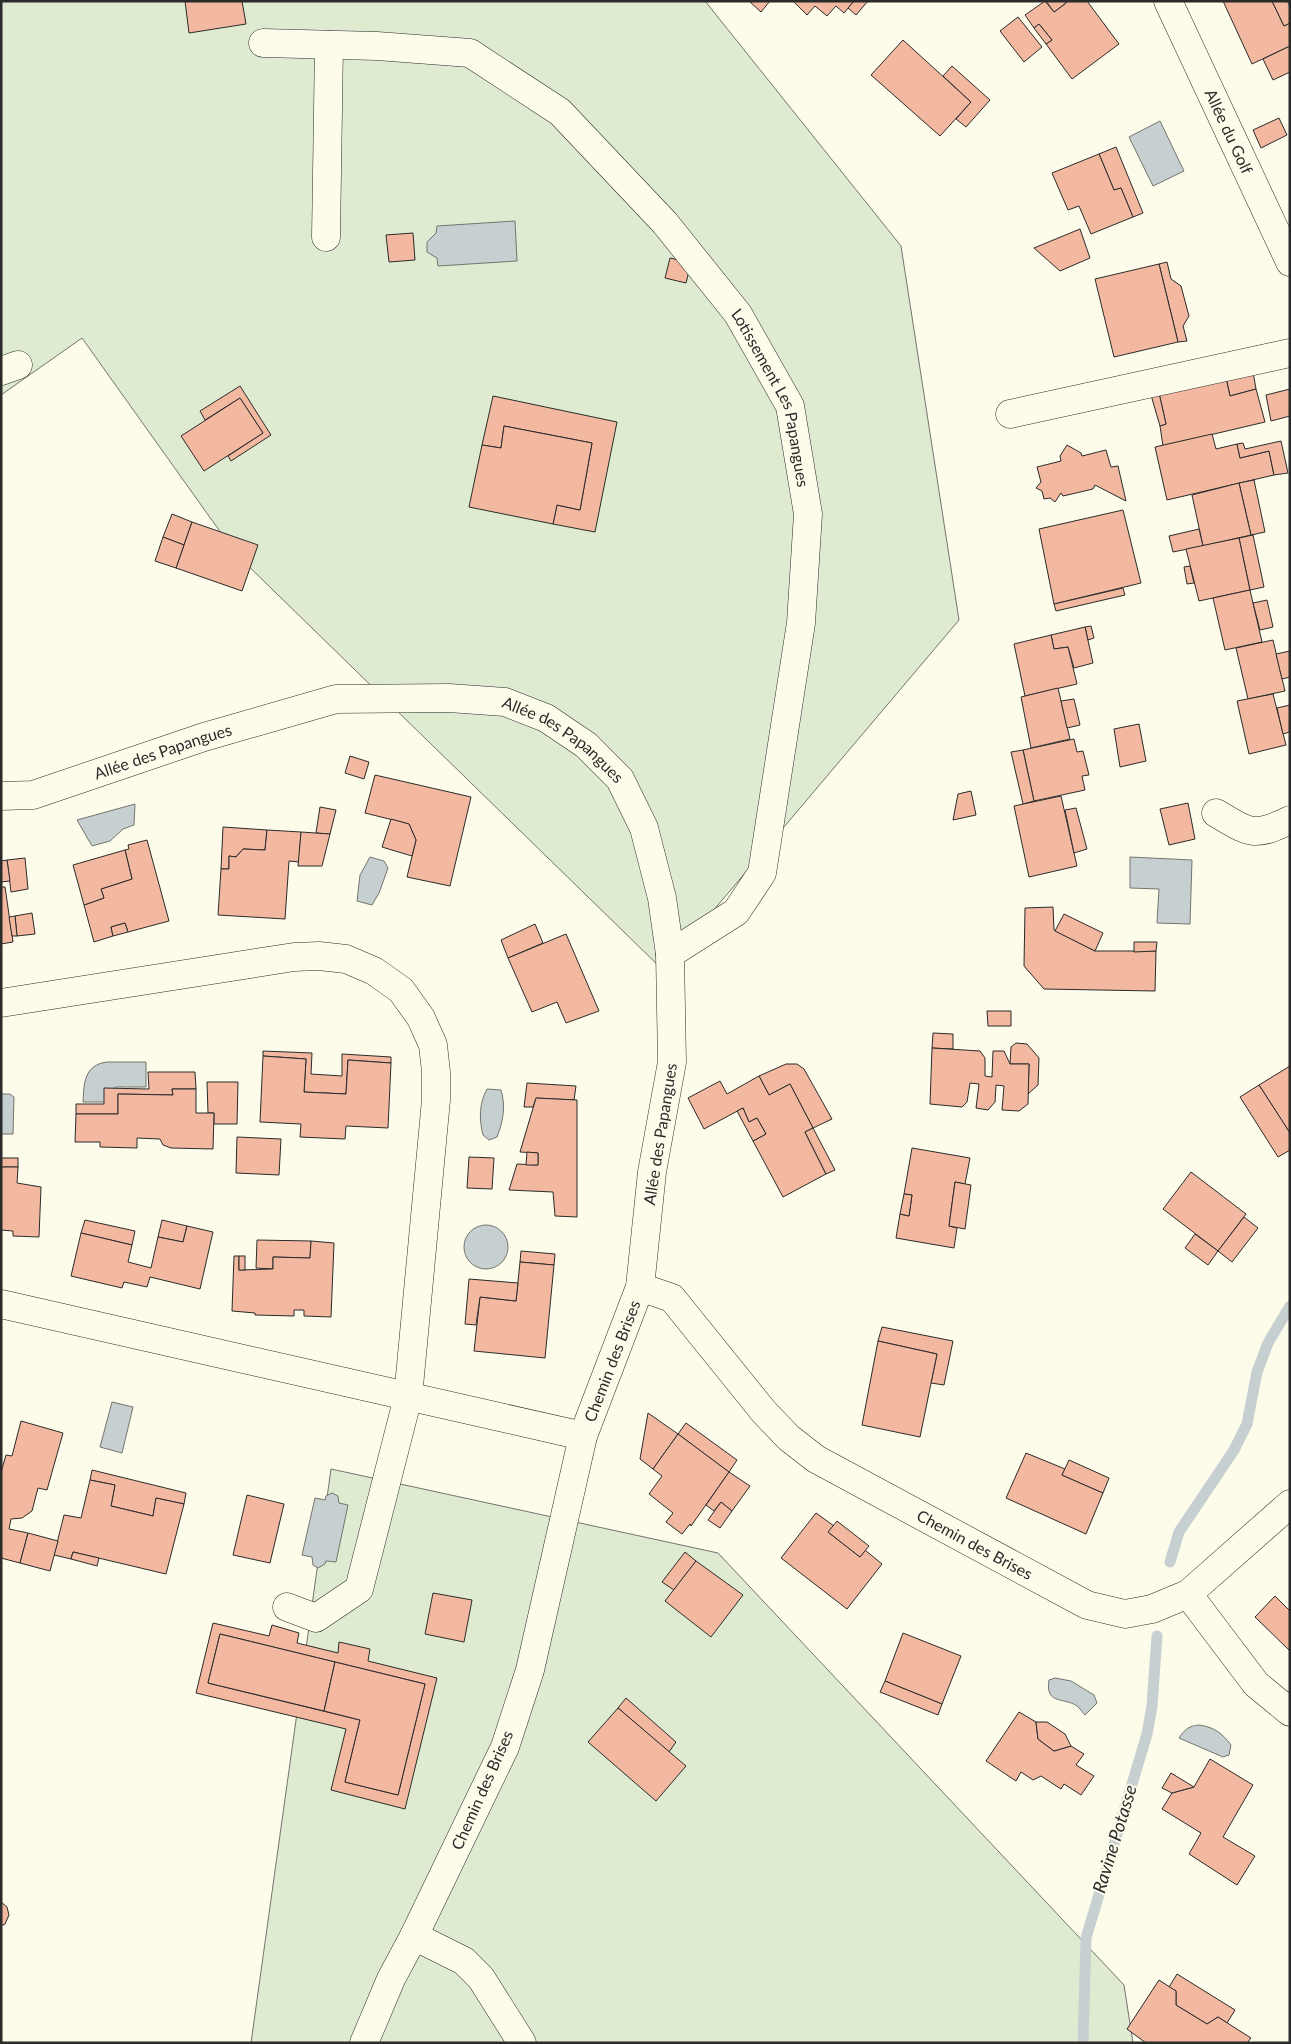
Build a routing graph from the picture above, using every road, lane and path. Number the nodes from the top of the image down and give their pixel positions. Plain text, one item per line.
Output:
1 (1168, 1) edge
2 (263, 43) dead end
3 (329, 44) junction
4 (326, 237) dead end
5 (1290, 262) edge
6 (1290, 352) edge
7 (1010, 414) dead end
8 (1, 796) edge
9 (1216, 813) dead end
10 (1290, 820) edge
11 (670, 954) junction
12 (1, 1003) edge
13 (640, 1287) junction
14 (1, 1304) edge
15 (408, 1397) junction
16 (583, 1436) junction
17 (1290, 1504) edge
18 (1188, 1594) junction
19 (287, 1608) dead end
20 (1290, 1712) edge
21 (414, 1936) junction
22 (364, 2043) edge
23 (522, 2043) edge

1 - 5 street, Allée du Golf
2 - 3 street, Lotissement Les Papangues
3 - 4 street
3 - 11 street, Lotissement Les Papangues
6 - 7 street
8 - 11 street, Allée des Papangues
9 - 10 street
11 - 13 street, Allée des Papangues
12 - 15 street
13 - 16 street, Chemin des Brises
13 - 18 street, Chemin des Brises
14 - 15 street
15 - 16 street
15 - 19 street
16 - 21 street, Chemin des Brises
17 - 18 street, Chemin des Brises
18 - 20 street
21 - 22 street, Chemin des Brises
21 - 23 street

